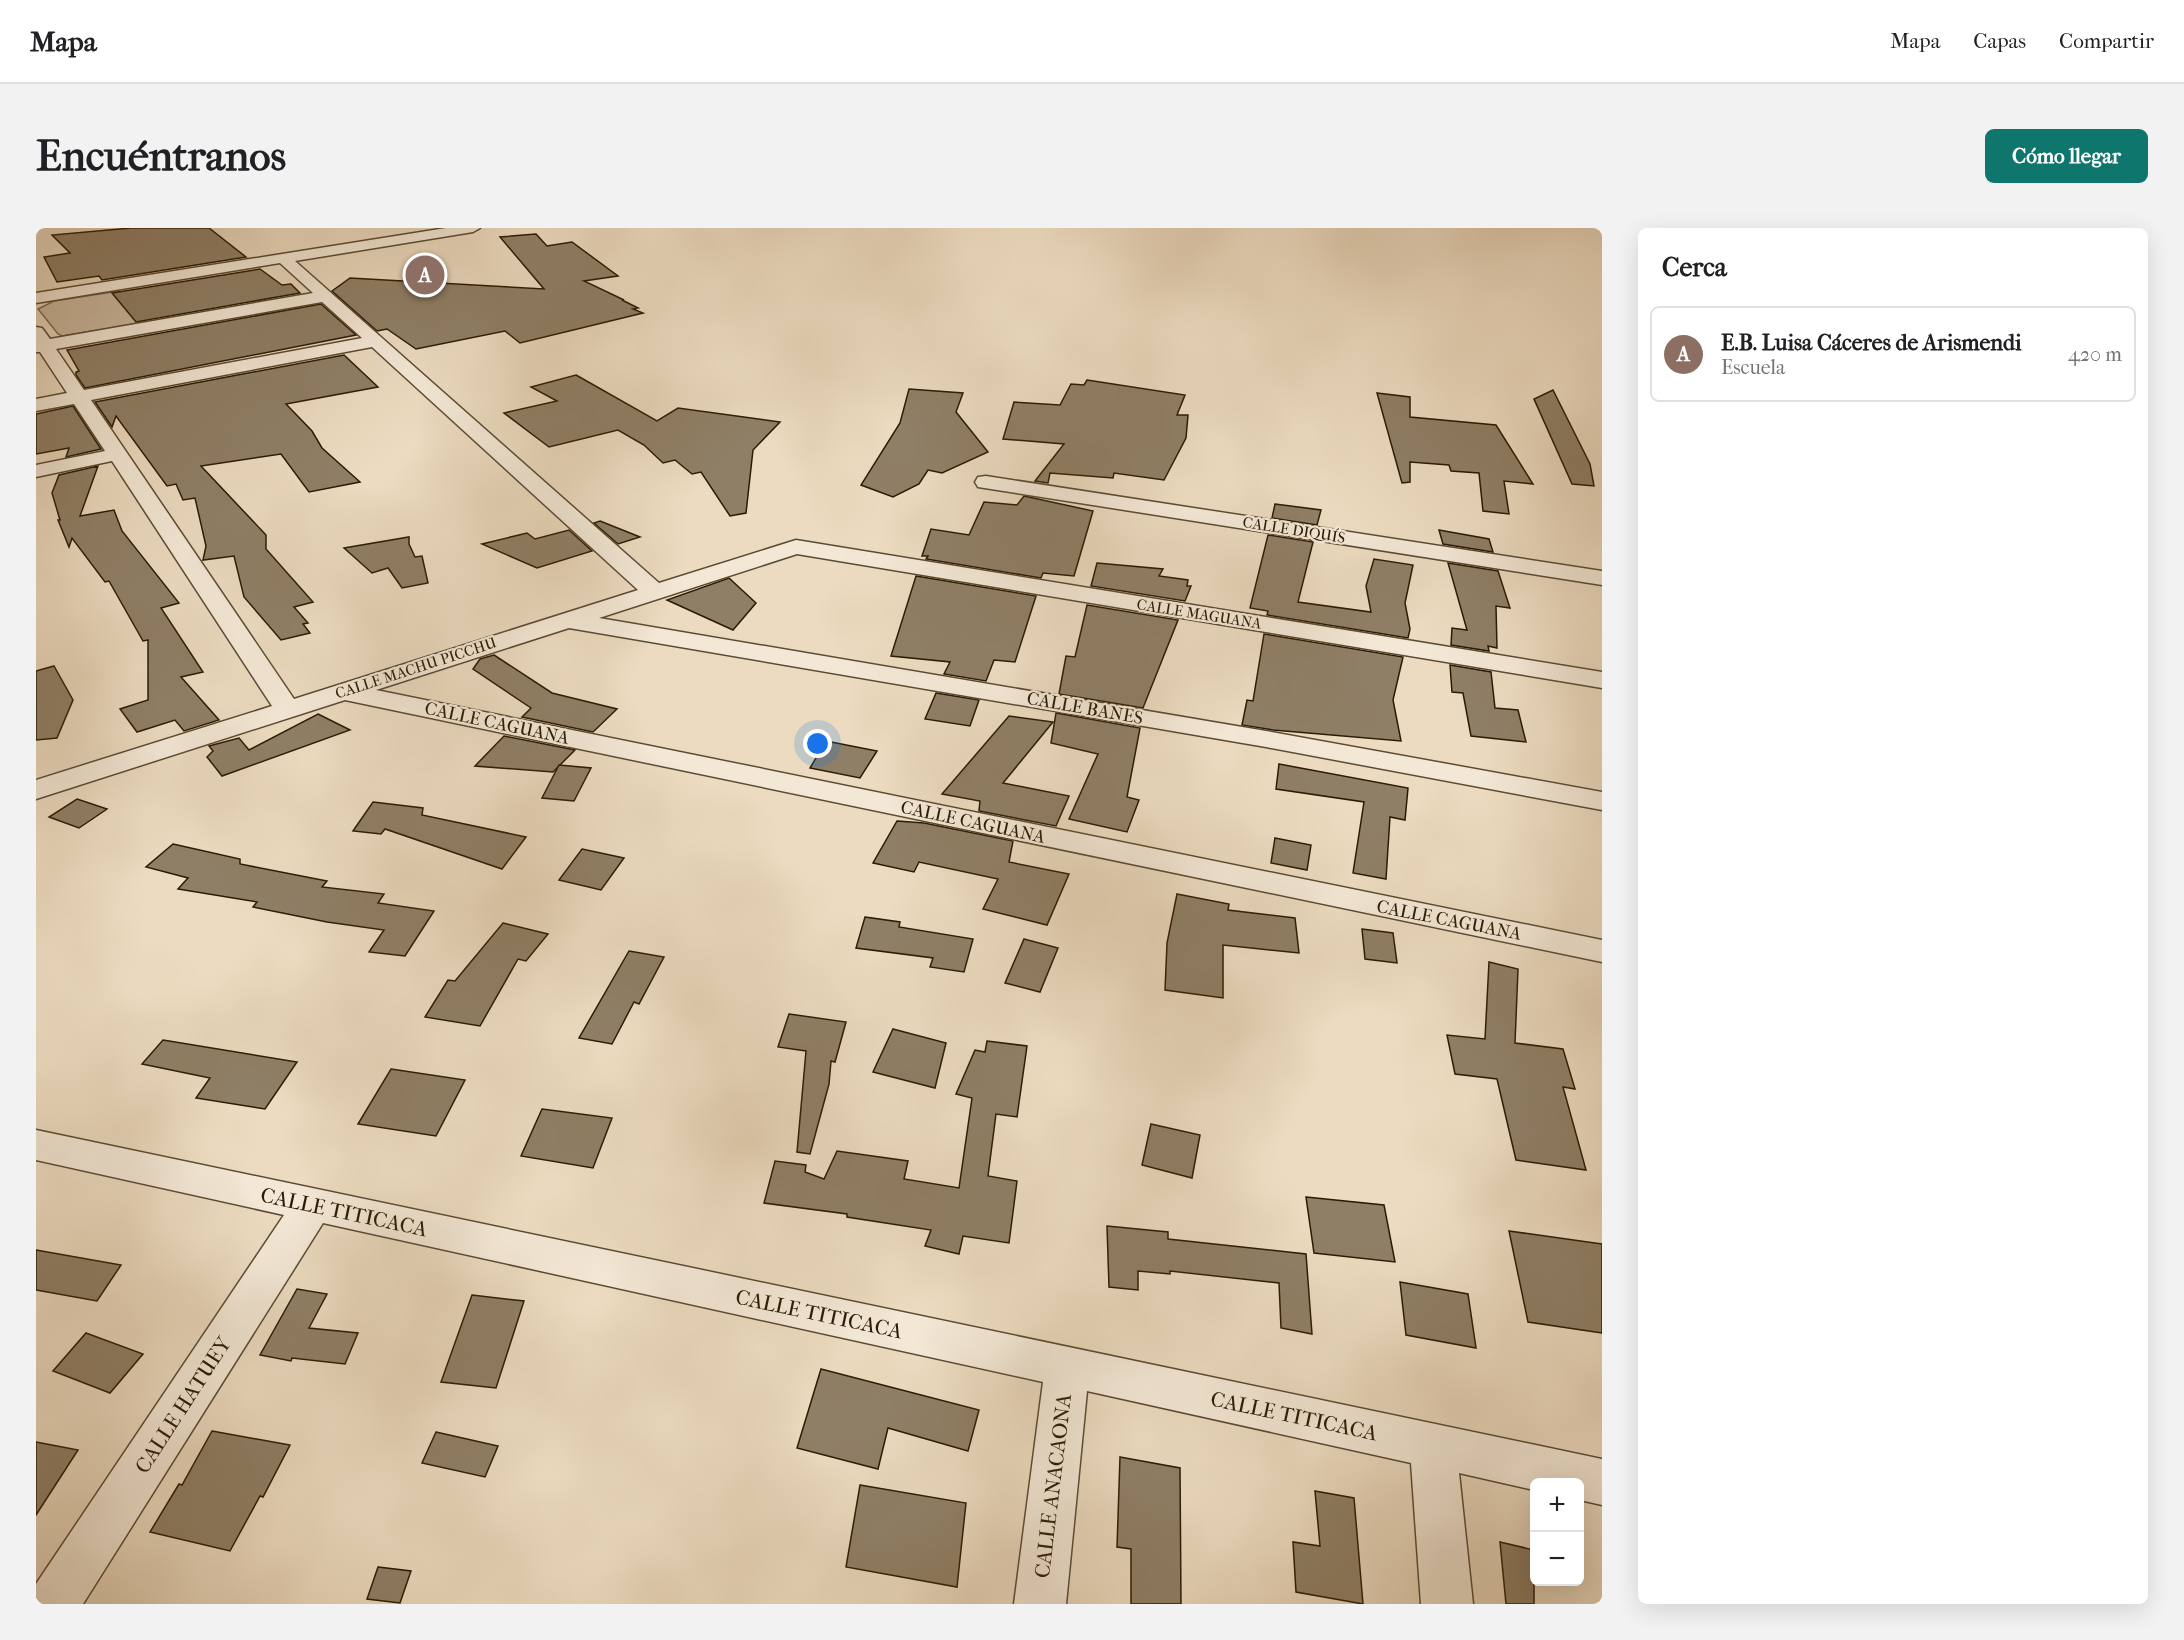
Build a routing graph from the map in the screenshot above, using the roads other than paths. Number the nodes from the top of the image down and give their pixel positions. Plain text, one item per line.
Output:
1 (472, 228) edge
2 (283, 258) junction
3 (326, 296) junction
4 (36, 298) edge
5 (39, 341) edge
6 (376, 341) junction
7 (79, 397) junction
8 (36, 405) edge
9 (117, 454) junction
10 (36, 471) edge
11 (986, 482) dead end
12 (796, 547) joint
13 (1602, 578) edge
14 (655, 591) junction
15 (568, 620) junction
16 (1602, 680) edge
17 (344, 691) junction
18 (288, 710) junction
19 (36, 790) edge
20 (1602, 801) edge
21 (1602, 951) edge
22 (36, 1145) edge
23 (313, 1205) junction
24 (1066, 1367) junction
25 (1433, 1446) junction
26 (1602, 1482) edge
27 (53, 1604) edge
28 (1040, 1604) edge
29 (1447, 1604) edge

1 - 2 street
2 - 3 street
2 - 4 street
3 - 5 street
3 - 6 street
5 - 7 street
6 - 7 street
6 - 14 street
7 - 8 street
7 - 9 street
9 - 10 street
9 - 18 street
11 - 13 street, CALLE DIQUÍS
12 - 14 street, CALLE MACHU PICCHU
12 - 16 street, CALLE MAGUANA
14 - 15 street, CALLE MACHU PICCHU
15 - 17 street, CALLE MACHU PICCHU
15 - 20 street, CALLE BANES
17 - 18 street, CALLE MACHU PICCHU
17 - 21 street, CALLE CAGUANA
18 - 19 street, CALLE MACHU PICCHU
22 - 23 street, CALLE TITICACA
23 - 24 street, CALLE TITICACA
23 - 27 street, CALLE HATUEY
24 - 25 street, CALLE TITICACA
24 - 28 street, CALLE ANACAONA
25 - 26 street, CALLE TITICACA
25 - 29 street

